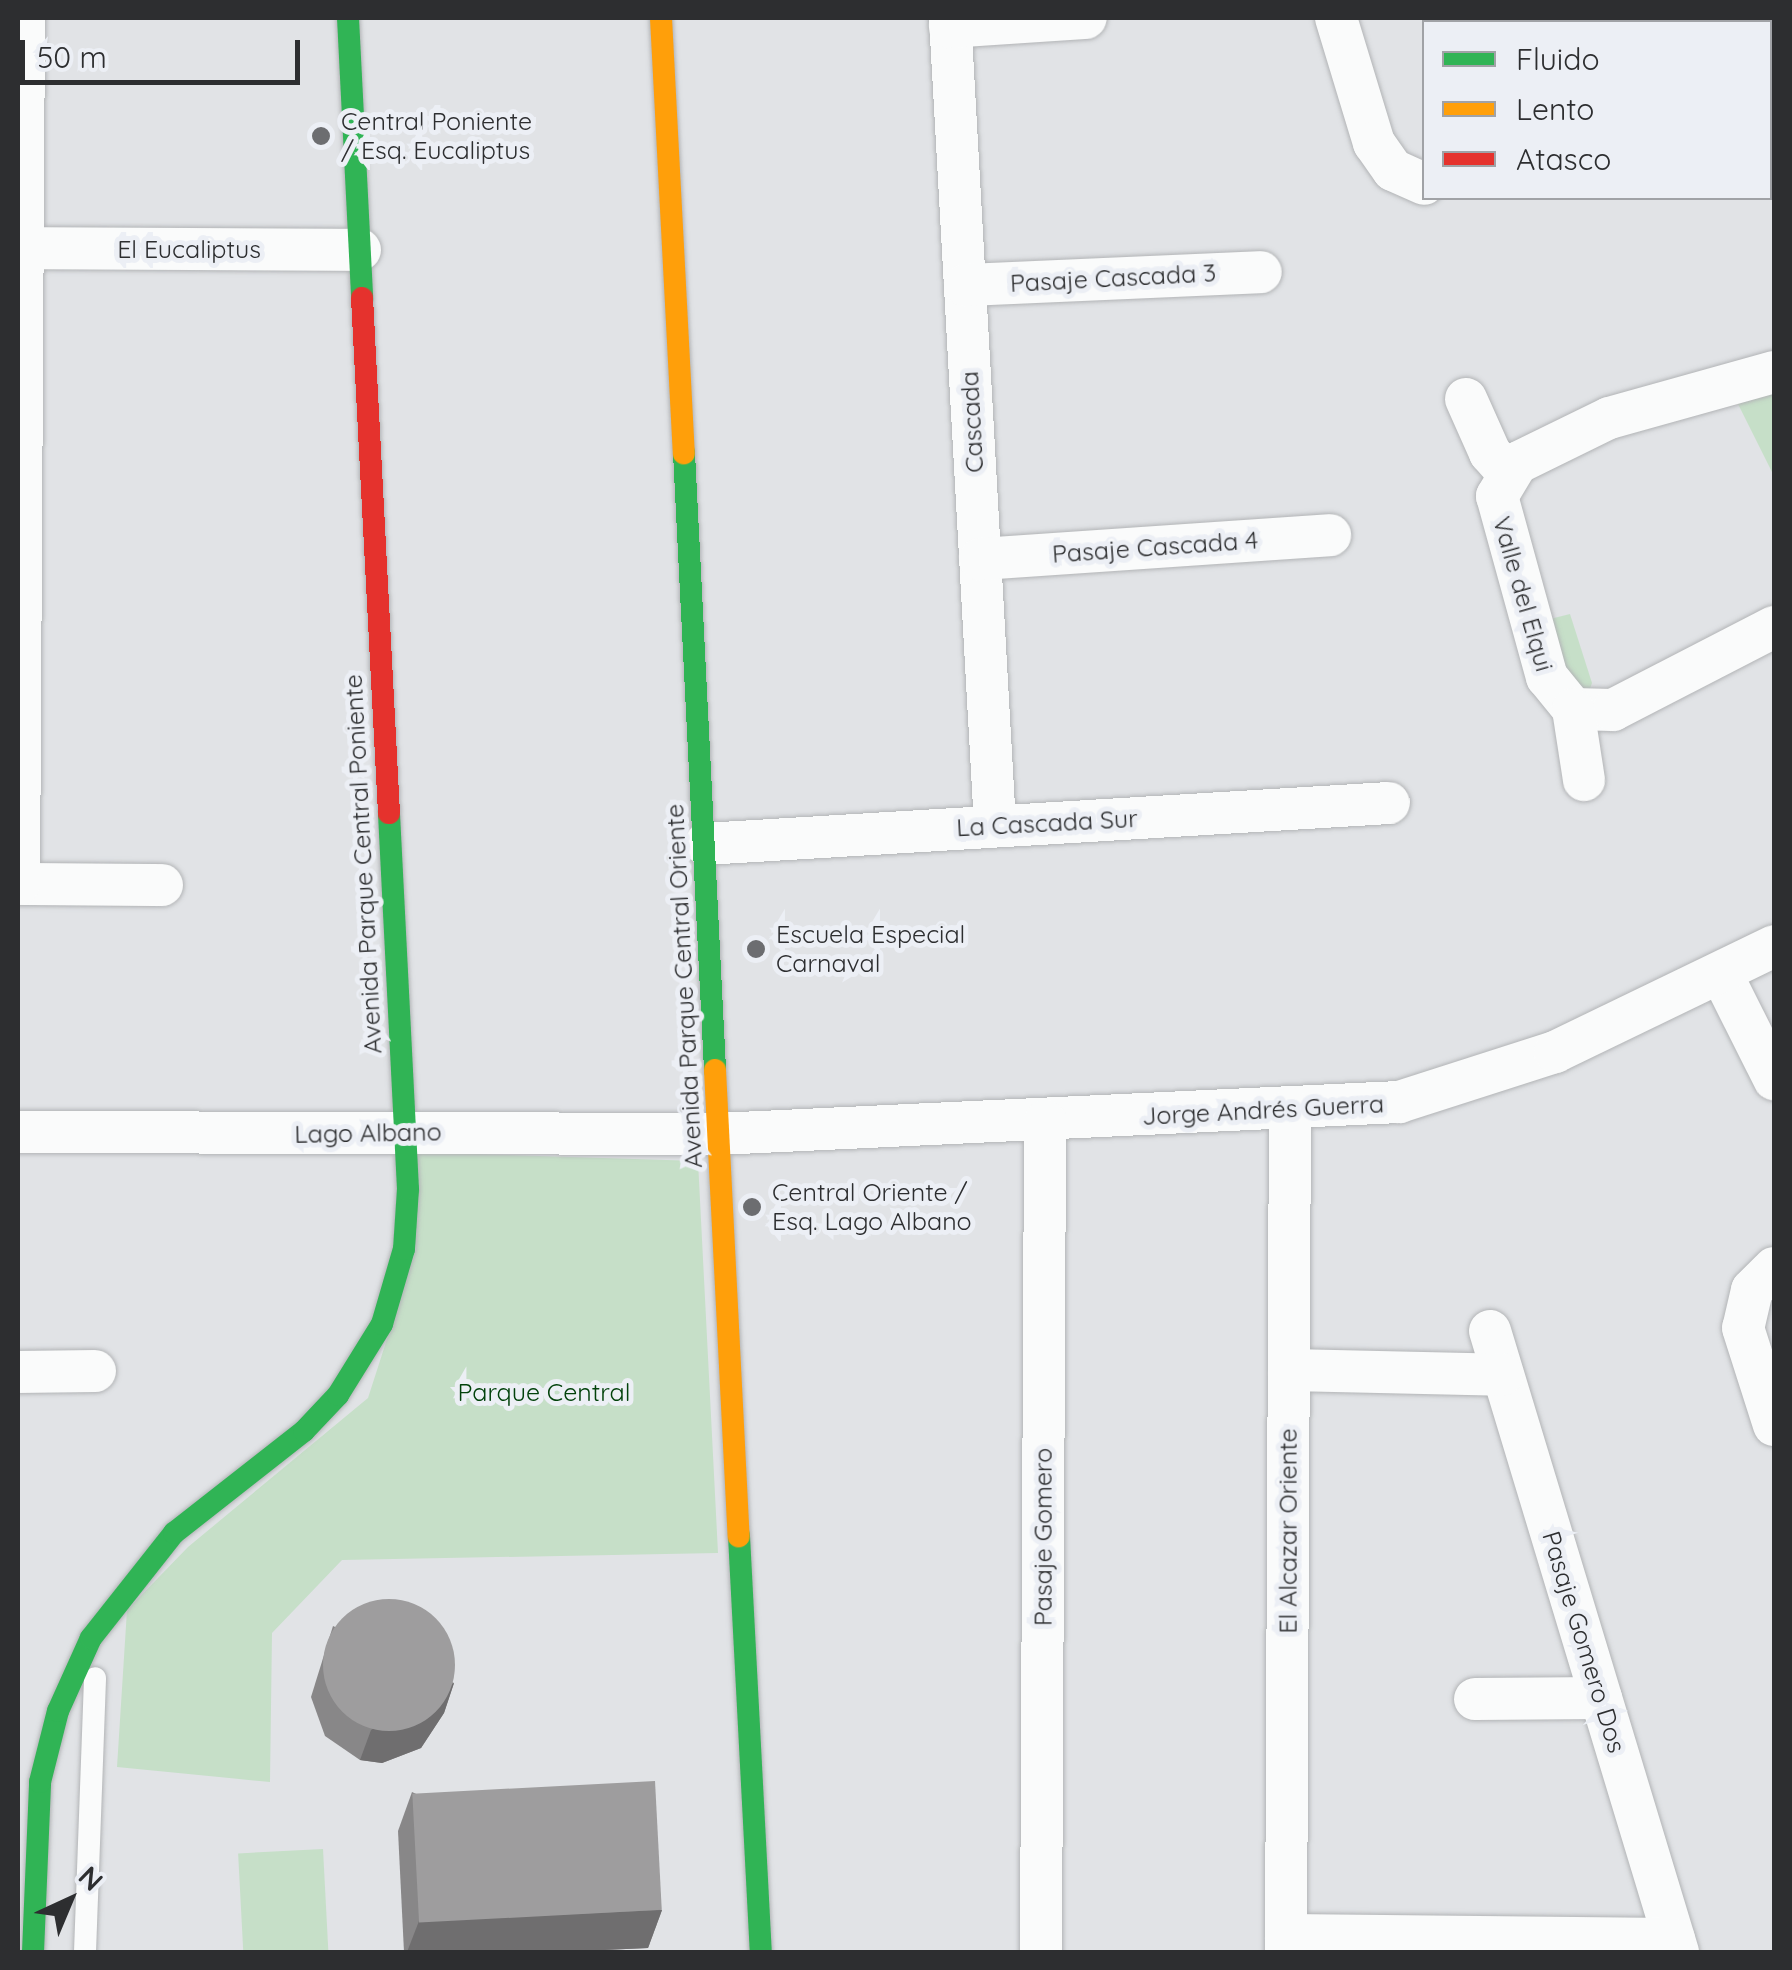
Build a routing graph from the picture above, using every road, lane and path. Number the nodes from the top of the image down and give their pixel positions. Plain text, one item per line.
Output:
1 (24, 18) edge
2 (348, 18) edge
3 (661, 18) edge
4 (1086, 18) edge
5 (1336, 18) edge
6 (950, 22) edge
7 (1422, 183) edge
8 (20, 248) edge
9 (360, 250) junction
10 (1262, 272) dead end
11 (964, 285) junction
12 (1774, 372) edge
13 (1466, 399) dead end
14 (1507, 472) junction
15 (1330, 534) dead end
16 (980, 558) junction
17 (1774, 626) edge
18 (1573, 710) junction
19 (1584, 780) dead end
20 (1388, 803) dead end
21 (995, 826) junction
22 (705, 844) junction
23 (18, 884) edge
24 (162, 885) dead end
25 (1774, 946) edge
26 (1722, 973) junction
27 (1774, 1079) edge
28 (1290, 1109) junction
29 (1045, 1121) junction
30 (18, 1132) edge
31 (404, 1134) junction
32 (718, 1134) junction
33 (1774, 1268) edge
34 (1490, 1332) dead end
35 (1289, 1370) junction
36 (18, 1372) edge
37 (95, 1372) dead end
38 (1502, 1374) junction
39 (1771, 1398) edge
40 (120, 1594) junction
41 (1601, 1698) junction
42 (1476, 1700) dead end
43 (1286, 1944) edge
44 (1446, 1945) edge
45 (1676, 1946) edge
46 (33, 1952) edge
47 (85, 1952) edge
48 (761, 1952) edge
49 (1041, 1952) edge

1 - 8 street
2 - 9 street, Avenida Parque Central Poniente
3 - 22 street, Avenida Parque Central Oriente
4 - 6 street
5 - 7 street
6 - 11 street, Cascada
8 - 9 street, El Eucaliptus
8 - 23 street
9 - 31 street, Avenida Parque Central Poniente
10 - 11 street, Pasaje Cascada 3
11 - 16 street, Cascada
12 - 14 street
13 - 14 street
14 - 18 street, Valle del Elqui
15 - 16 street, Pasaje Cascada 4
16 - 21 street, Cascada
17 - 18 street
18 - 19 street, Valle del Elqui
20 - 21 street, La Cascada Sur
21 - 22 street, La Cascada Sur
22 - 32 street, Avenida Parque Central Oriente
23 - 24 street
25 - 26 street, Jorge Andrés Guerra
26 - 27 street
26 - 28 street, Jorge Andrés Guerra
28 - 29 street, Jorge Andrés Guerra
28 - 35 street, El Alcazar Oriente
29 - 32 street, Jorge Andrés Guerra
29 - 49 street, Pasaje Gomero
30 - 31 street, Lago Albano
31 - 32 street, Lago Albano
31 - 40 street, Avenida Parque Central Poniente
32 - 48 street, Avenida Parque Central Oriente
33 - 39 street
34 - 38 street, Pasaje Gomero Dos
35 - 38 street
35 - 43 street, El Alcazar Oriente
36 - 37 street
38 - 41 street, Pasaje Gomero Dos
40 - 46 street, Avenida Parque Central Poniente
40 - 47 lane, Avenida Parque Central Poniente
41 - 42 street
41 - 45 street, Pasaje Gomero Dos
43 - 44 street
44 - 45 street

